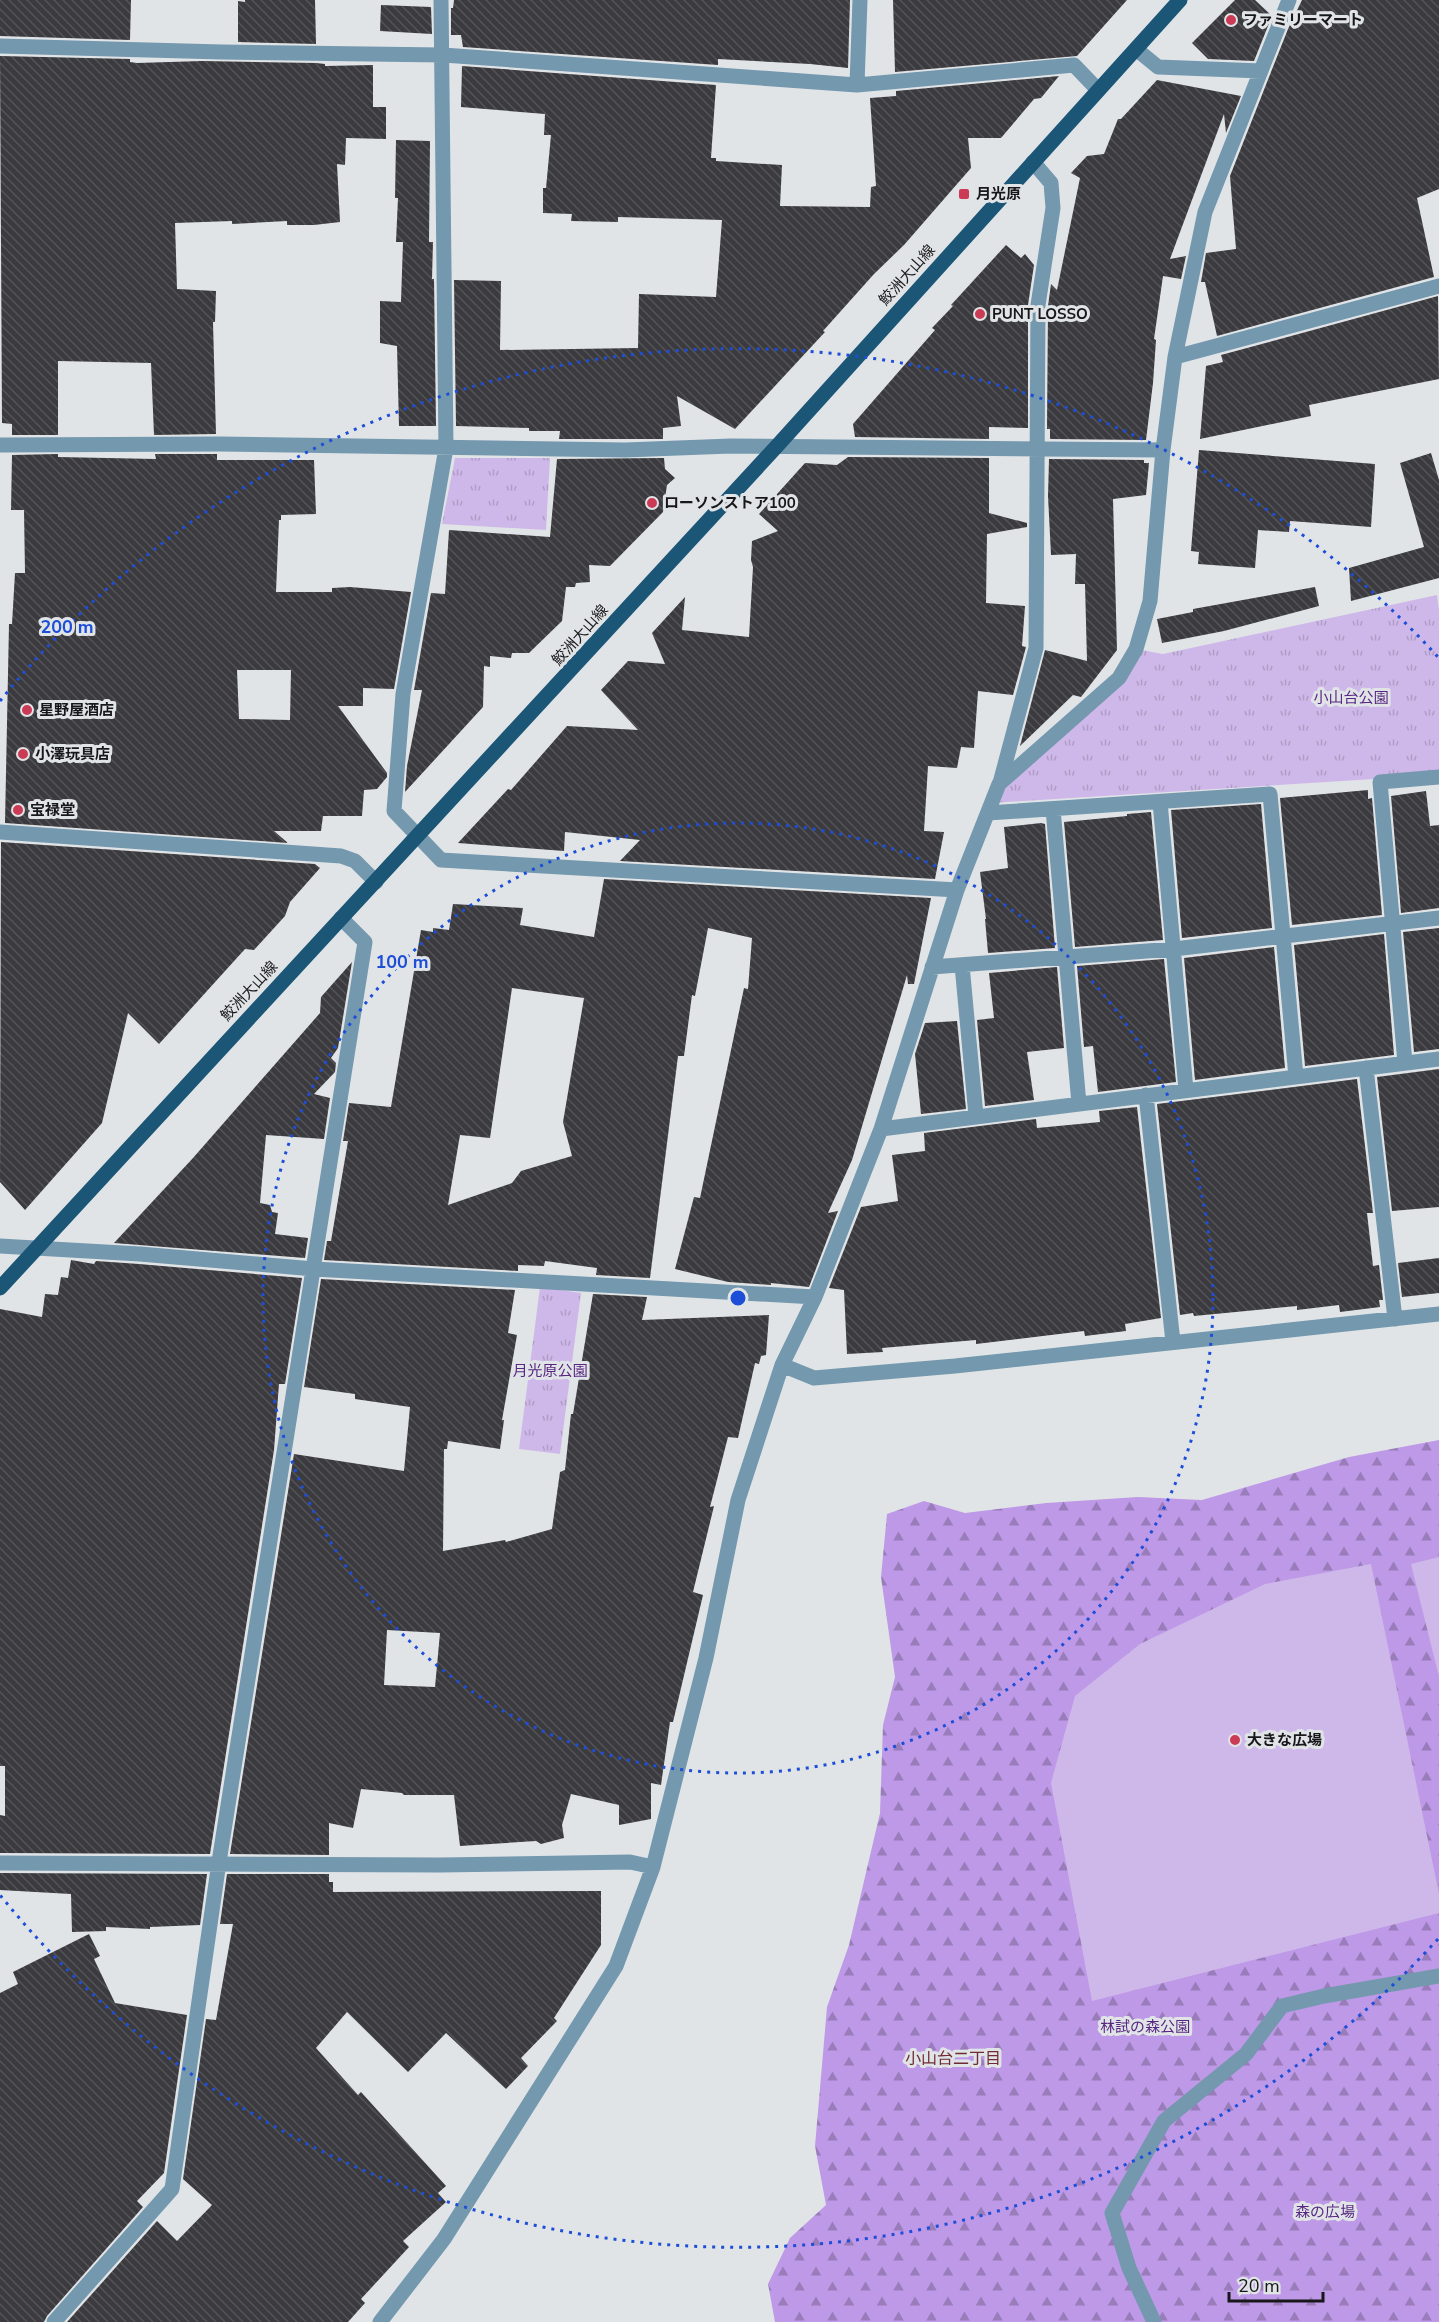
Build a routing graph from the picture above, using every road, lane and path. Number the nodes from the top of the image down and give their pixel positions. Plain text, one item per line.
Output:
1 (441, 0) edge
2 (860, 0) edge
3 (1180, 0) edge
4 (1289, 0) edge
5 (0, 46) edge
6 (1136, 49) junction
7 (443, 56) junction
8 (1261, 71) junction
9 (857, 85) junction
10 (1098, 90) junction
11 (1033, 162) junction
12 (1439, 286) edge
13 (1175, 357) junction
14 (0, 445) edge
15 (777, 446) junction
16 (446, 448) junction
17 (1036, 449) junction
18 (1163, 450) junction
19 (1439, 777) edge
20 (999, 784) junction
21 (1160, 802) junction
22 (1053, 809) junction
23 (988, 813) junction
24 (0, 832) edge
25 (418, 837) junction
26 (376, 882) junction
27 (957, 890) junction
28 (341, 918) junction
29 (1439, 918) edge
30 (1392, 923) junction
31 (1282, 936) junction
32 (1174, 949) junction
33 (1065, 957) junction
34 (962, 965) junction
35 (932, 967) junction
36 (1439, 1059) edge
37 (1405, 1063) junction
38 (1366, 1068) junction
39 (1296, 1077) junction
40 (1186, 1090) junction
41 (1146, 1095) junction
42 (1079, 1104) junction
43 (976, 1116) junction
44 (881, 1129) junction
45 (0, 1246) edge
46 (37, 1248) junction
47 (314, 1269) junction
48 (0, 1288) edge
49 (815, 1297) junction
50 (1439, 1314) edge
51 (1395, 1319) junction
52 (1173, 1342) junction
53 (783, 1365) junction
54 (219, 1862) junction
55 (0, 1863) edge
56 (653, 1867) junction
57 (1439, 1976) edge
58 (54, 2322) edge
59 (380, 2322) edge
60 (1154, 2322) edge

1 - 7 street
2 - 9 street
3 - 6 main road, 鮫洲大山線
4 - 8 street
5 - 7 street
6 - 8 street
6 - 10 main road, 鮫洲大山線
7 - 9 street
7 - 16 street
8 - 13 street
9 - 10 street
10 - 11 main road, 鮫洲大山線
11 - 15 main road, 鮫洲大山線
11 - 17 street
12 - 13 street
13 - 18 street
14 - 16 street
15 - 16 street
15 - 17 street
15 - 25 main road, 鮫洲大山線
16 - 25 street
17 - 18 street
17 - 20 street
18 - 20 street
19 - 30 street
20 - 23 street
21 - 22 street
21 - 31 street
21 - 32 street
22 - 23 street
22 - 33 street
23 - 27 street
24 - 26 street
25 - 26 main road, 鮫洲大山線
25 - 27 street
26 - 28 main road, 鮫洲大山線
27 - 35 street
28 - 46 main road, 鮫洲大山線
28 - 47 street
29 - 30 street
30 - 31 street
30 - 37 street
31 - 32 street
31 - 39 street
32 - 33 street
32 - 40 street
33 - 34 street
33 - 42 street
34 - 35 street
34 - 43 street
35 - 44 street
36 - 37 street
37 - 38 street
38 - 39 street
38 - 51 street
39 - 40 street
40 - 41 street
41 - 42 street
41 - 52 street
42 - 43 street
43 - 44 street
44 - 49 street
45 - 46 street
46 - 47 street
46 - 48 main road, 鮫洲大山線
47 - 49 street
47 - 54 street
49 - 53 street
50 - 51 street
51 - 52 street
52 - 53 street
53 - 56 street
54 - 55 street
54 - 56 street
54 - 58 street
56 - 59 street
57 - 60 street

